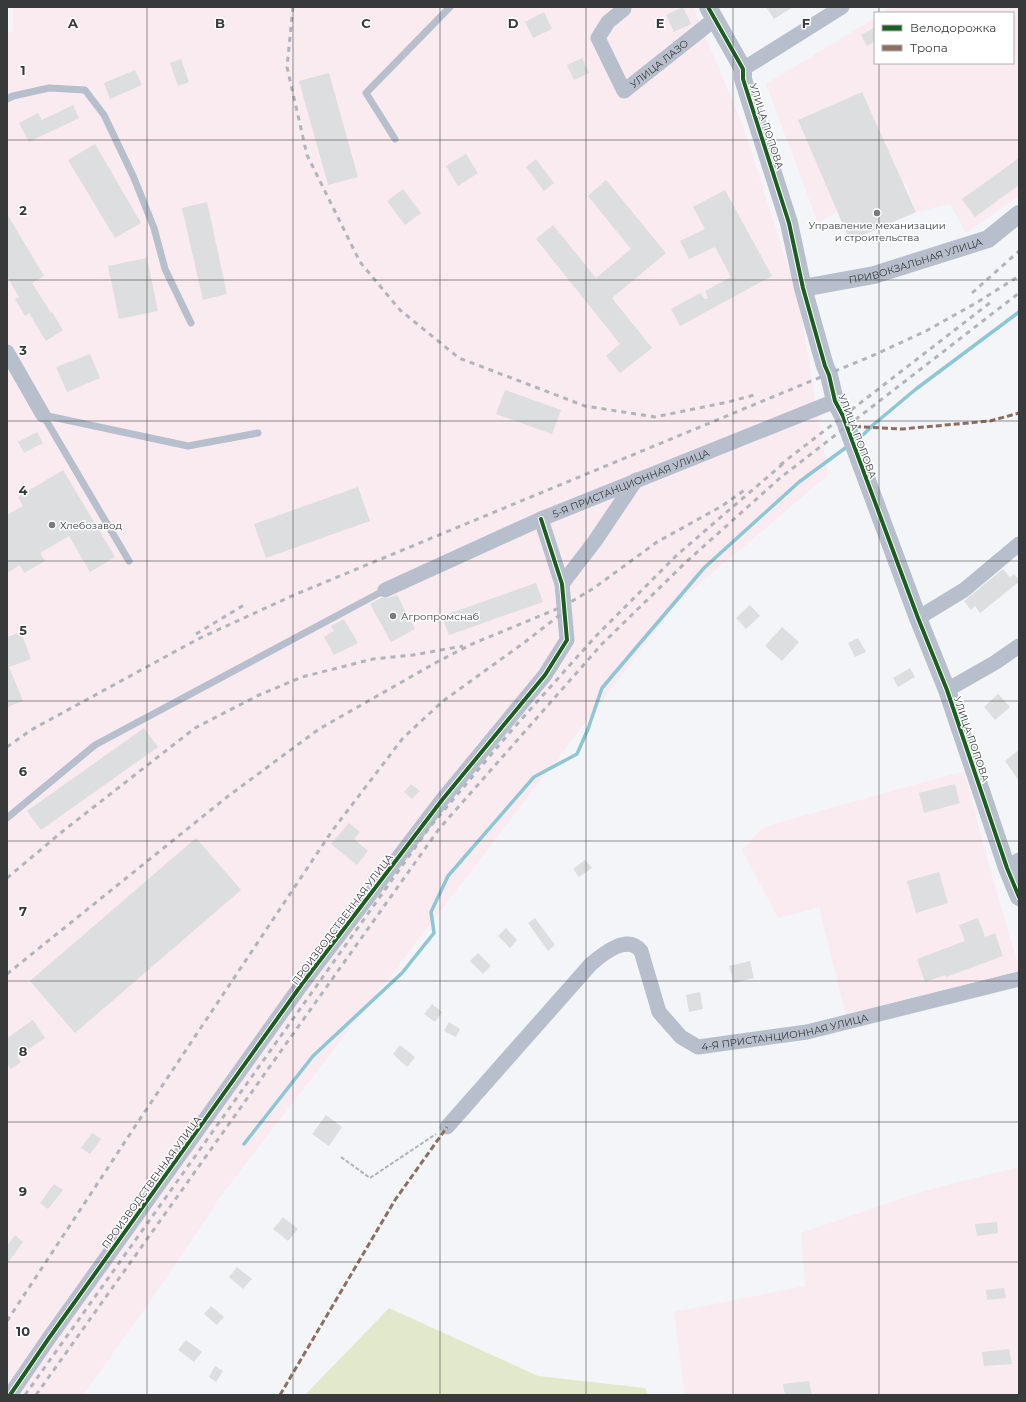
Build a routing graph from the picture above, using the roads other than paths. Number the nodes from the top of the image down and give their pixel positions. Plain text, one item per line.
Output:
1 (450, 7) edge
2 (624, 7) edge
3 (842, 7) edge
4 (711, 13) edge
5 (743, 69) junction
6 (7, 99) edge
7 (395, 139) dead end
8 (1019, 214) edge
9 (803, 288) junction
10 (191, 323) dead end
11 (7, 352) edge
12 (835, 401) junction
13 (43, 416) junction
14 (258, 433) dead end
15 (636, 480) junction
16 (541, 519) junction
17 (1019, 544) edge
18 (129, 561) dead end
19 (562, 584) junction
20 (385, 590) joint
21 (918, 618) junction
22 (1019, 646) edge
23 (947, 690) junction
24 (7, 818) edge
25 (1013, 864) edge
26 (1019, 897) edge
27 (1019, 979) edge
28 (447, 1127) road end
29 (7, 1394) edge
30 (10, 1395) edge

1 - 7 lane
2 - 4 street, УЛИЦА ЛАЗО
3 - 5 street
4 - 5 street, УЛИЦА ПОПОВА
5 - 9 street, УЛИЦА ПОПОВА
6 - 10 lane
8 - 9 street, ПРИВОКЗАЛЬНАЯ УЛИЦА
9 - 12 street, УЛИЦА ПОПОВА
11 - 13 street
12 - 15 street, 5-Я ПРИСТАНЦИОННАЯ УЛИЦА
12 - 21 street, УЛИЦА ПОПОВА
13 - 14 lane
13 - 18 lane
15 - 16 street, 5-Я ПРИСТАНЦИОННАЯ УЛИЦА
15 - 19 street
16 - 19 street, ПРОИЗВОДСТВЕННАЯ УЛИЦА
16 - 20 street, 5-Я ПРИСТАНЦИОННАЯ УЛИЦА
17 - 21 street
19 - 30 street, ПРОИЗВОДСТВЕННАЯ УЛИЦА
20 - 24 lane
21 - 23 street, УЛИЦА ПОПОВА
22 - 23 street
23 - 25 street, УЛИЦА ПОПОВА
25 - 26 street, УЛИЦА ПОПОВА
27 - 28 street, 4-Я ПРИСТАНЦИОННАЯ УЛИЦА
29 - 30 lane

